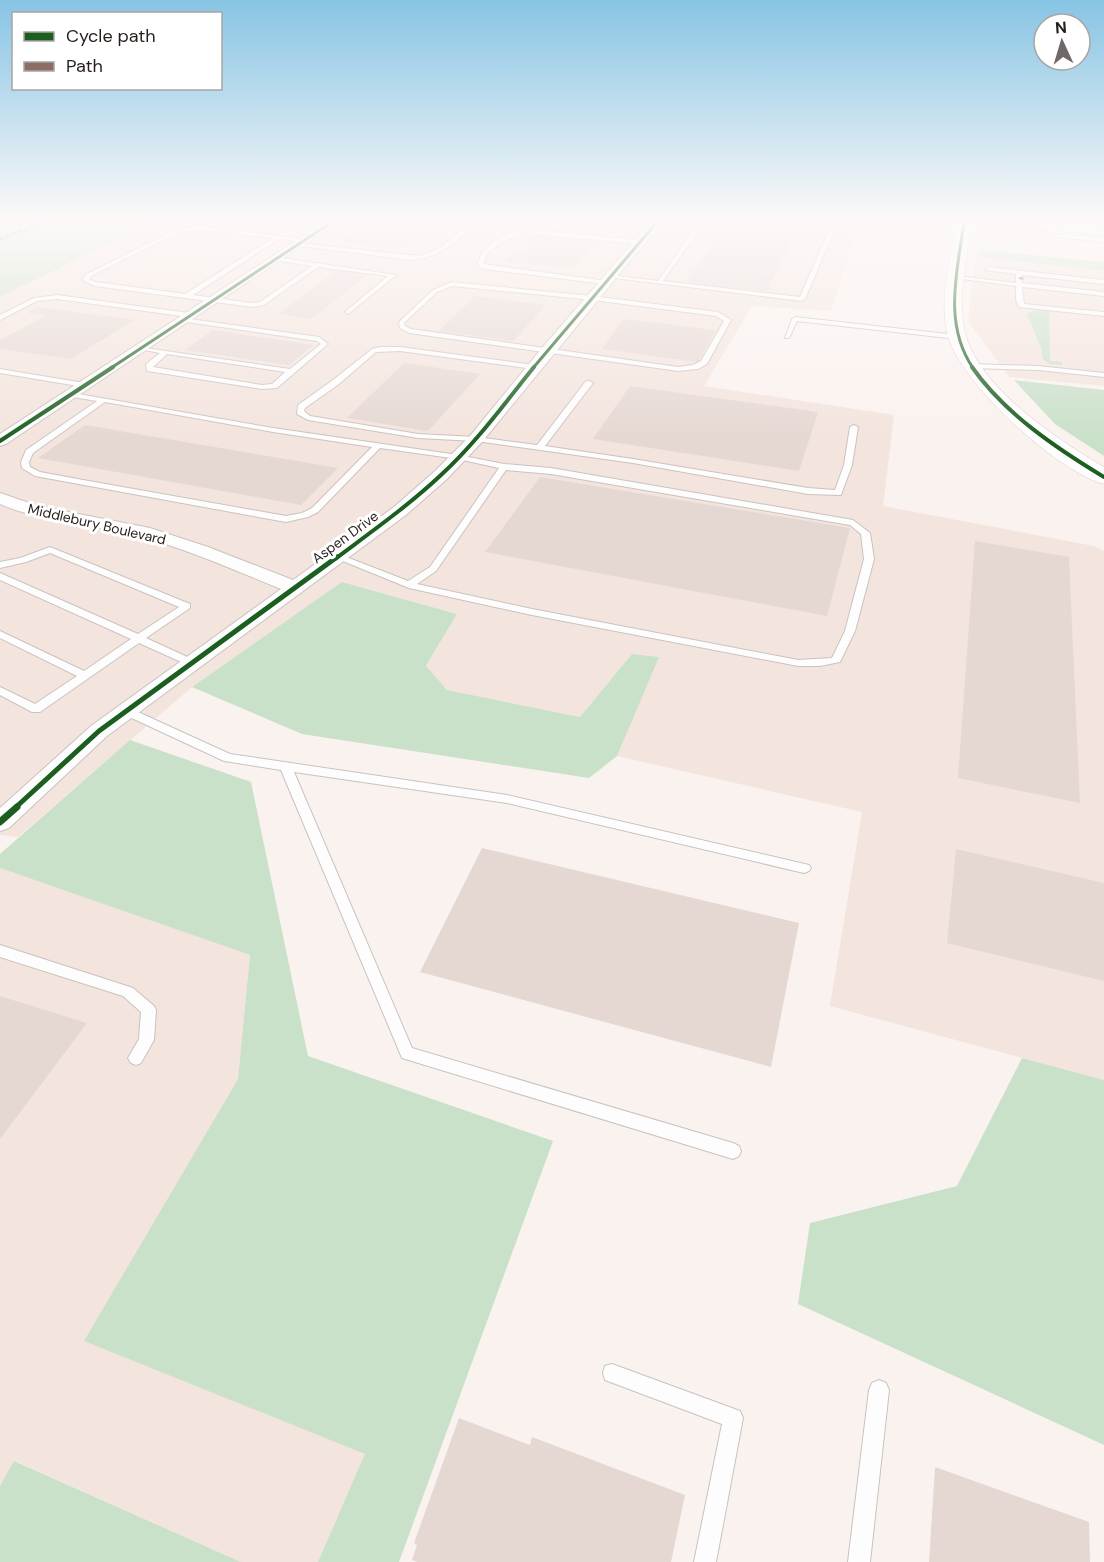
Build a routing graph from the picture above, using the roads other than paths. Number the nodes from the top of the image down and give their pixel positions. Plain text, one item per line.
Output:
1 (179, 295) edge
2 (221, 295) edge
3 (275, 295) edge
4 (368, 295) edge
5 (431, 295) edge
6 (560, 295) edge
7 (594, 295) edge
8 (765, 295) edge
9 (803, 295) edge
10 (956, 295) edge
11 (1019, 295) edge
12 (187, 296) joint
13 (591, 298) junction
14 (213, 300) junction
15 (348, 312) dead end
16 (1104, 314) edge
17 (0, 318) edge
18 (185, 318) junction
19 (787, 337) dead end
20 (957, 338) junction
21 (140, 348) junction
22 (547, 351) junction
23 (165, 352) junction
24 (972, 366) junction
25 (534, 368) junction
26 (0, 371) edge
27 (291, 371) junction
28 (1104, 375) edge
29 (589, 383) dead end
30 (84, 385) junction
31 (69, 394) junction
32 (102, 401) junction
33 (854, 427) dead end
34 (476, 439) junction
35 (0, 441) edge
36 (377, 446) junction
37 (539, 448) junction
38 (458, 457) junction
39 (504, 467) junction
40 (1104, 477) edge
41 (0, 498) edge
42 (338, 557) junction
43 (0, 565) edge
44 (0, 576) edge
45 (409, 585) junction
46 (296, 588) junction
47 (0, 634) edge
48 (139, 640) junction
49 (192, 663) junction
50 (86, 675) junction
51 (0, 690) edge
52 (127, 711) junction
53 (286, 768) junction
54 (0, 822) edge
55 (804, 868) dead end
56 (0, 951) edge
57 (136, 1058) dead end
58 (733, 1151) dead end
59 (612, 1373) dead end
60 (879, 1390) dead end
61 (705, 1562) edge
62 (859, 1562) edge

1 - 12 lane
2 - 14 street
3 - 14 lane
4 - 15 lane
5 - 22 lane
6 - 13 lane
7 - 13 street, Aspen Drive
8 - 9 lane
10 - 20 street
11 - 16 lane
12 - 14 lane
13 - 22 street, Aspen Drive
13 - 22 lane
14 - 18 street
17 - 18 lane
18 - 21 street
18 - 27 lane
19 - 20 lane
20 - 24 street
21 - 23 lane
21 - 30 street
22 - 25 street, Aspen Drive
23 - 27 lane
23 - 27 lane
24 - 28 lane
24 - 40 street
25 - 34 street, Aspen Drive
25 - 34 lane
26 - 30 lane
29 - 37 lane
30 - 31 street
31 - 32 lane
31 - 35 street
32 - 36 lane
32 - 36 lane
33 - 37 lane
34 - 37 lane
34 - 38 street, Aspen Drive
36 - 38 lane
38 - 39 lane
38 - 42 street, Aspen Drive
39 - 45 lane
39 - 45 lane
41 - 46 street, Middlebury Boulevard
42 - 45 lane
42 - 46 street, Aspen Drive
43 - 48 lane
44 - 48 lane
46 - 49 street, Aspen Drive
47 - 50 lane
48 - 49 lane
48 - 50 lane
49 - 52 street, Aspen Drive
50 - 51 lane
52 - 53 lane
52 - 54 street, Aspen Drive
53 - 55 lane
53 - 58 lane
56 - 57 lane
59 - 61 lane
60 - 62 lane

